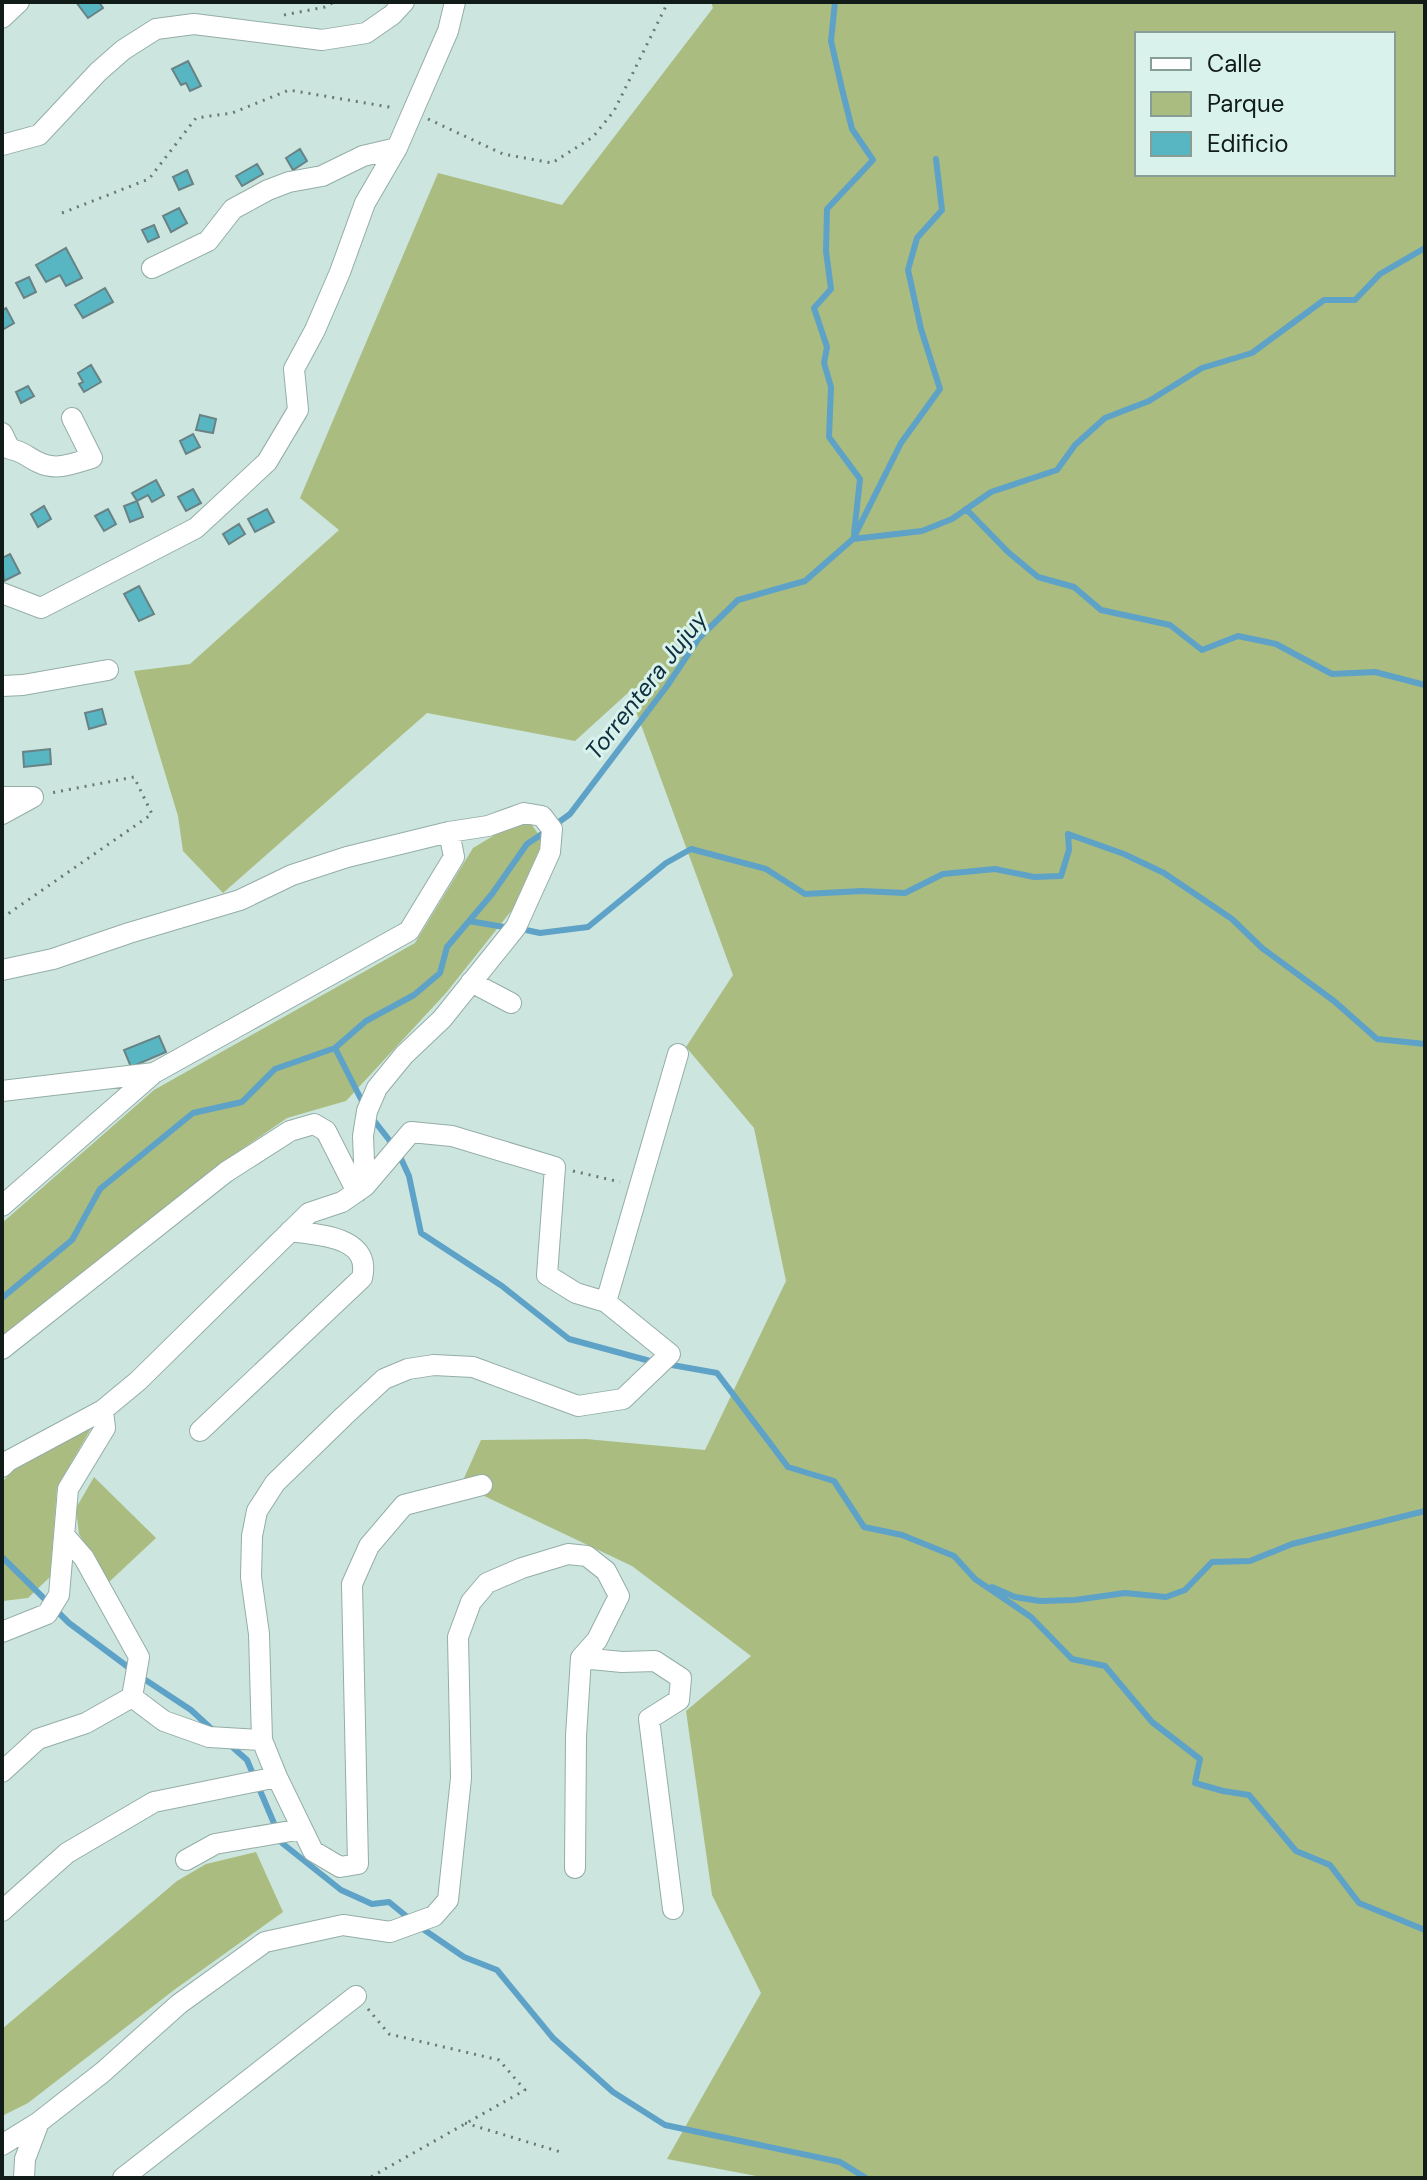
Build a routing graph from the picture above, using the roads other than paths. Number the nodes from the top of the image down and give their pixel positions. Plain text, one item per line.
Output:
1 (19, 2) edge
2 (404, 2) edge
3 (455, 2) edge
4 (2, 18) edge
5 (2, 145) edge
6 (397, 148) junction
7 (152, 268) dead end
8 (72, 418) dead end
9 (5, 445) edge
10 (2, 593) edge
11 (108, 670) dead end
12 (2, 686) edge
13 (2, 797) edge
14 (2, 814) edge
15 (449, 832) junction
16 (2, 970) edge
17 (471, 982) junction
18 (511, 1003) dead end
19 (678, 1054) dead end
20 (154, 1073) junction
21 (2, 1091) edge
22 (361, 1189) junction
23 (2, 1206) edge
24 (290, 1231) junction
25 (606, 1302) junction
26 (2, 1349) edge
27 (103, 1410) junction
28 (200, 1431) dead end
29 (4, 1463) edge
30 (482, 1485) dead end
31 (64, 1535) junction
32 (2, 1632) edge
33 (581, 1658) junction
34 (132, 1697) junction
35 (262, 1740) junction
36 (2, 1772) edge
37 (277, 1777) junction
38 (302, 1829) junction
39 (186, 1860) dead end
40 (575, 1868) dead end
41 (673, 1909) dead end
42 (2, 1911) edge
43 (356, 1996) road end
44 (39, 2122) junction
45 (2, 2145) edge
46 (24, 2178) edge
47 (123, 2178) edge

1 - 4 street
2 - 5 street
3 - 6 street
6 - 7 street
6 - 10 street
8 - 9 street
11 - 12 street
13 - 14 street
15 - 16 street
15 - 17 street
15 - 20 street
17 - 18 street
17 - 22 street
19 - 25 street
20 - 21 street
20 - 23 street
22 - 24 street
22 - 25 street
22 - 26 street
24 - 27 street
24 - 28 street
25 - 35 street
27 - 29 street
27 - 31 street
30 - 38 street
31 - 32 street
31 - 34 street
33 - 40 street
33 - 41 street
33 - 44 street
34 - 35 street
34 - 36 street
35 - 37 street
37 - 38 street
37 - 42 street
38 - 39 street
43 - 47 street
44 - 45 street
44 - 46 street

